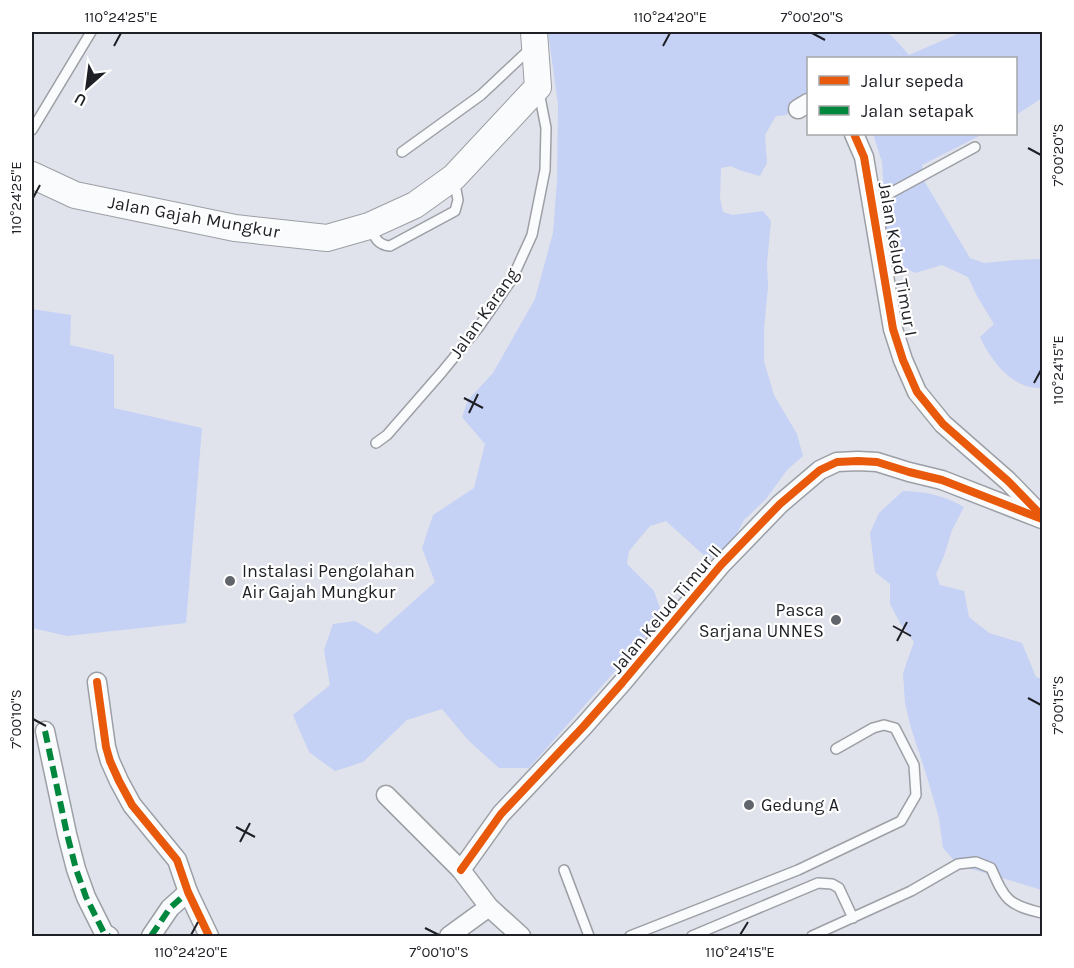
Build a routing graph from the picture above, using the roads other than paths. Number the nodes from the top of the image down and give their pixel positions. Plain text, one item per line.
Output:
1 (91, 32) edge
2 (534, 38) edge
3 (538, 87) junction
4 (32, 130) edge
5 (854, 135) edge
6 (975, 147) dead end
7 (402, 152) dead end
8 (32, 175) edge
9 (872, 202) junction
10 (376, 443) dead end
11 (1042, 518) edge
12 (97, 682) dead end
13 (45, 731) dead end
14 (836, 749) dead end
15 (386, 795) dead end
16 (461, 870) junction
17 (564, 870) dead end
18 (188, 892) junction
19 (489, 907) junction
20 (1042, 913) edge
21 (853, 918) junction
22 (109, 936) edge
23 (151, 936) edge
24 (209, 936) edge
25 (449, 936) edge
26 (520, 936) edge
27 (589, 936) edge
28 (630, 936) edge
29 (692, 936) edge
30 (812, 936) edge

1 - 4 lane
2 - 3 main road
2 - 7 lane
3 - 8 main road, Jalan Gajah Mungkur
3 - 10 lane, Jalan Karang
5 - 9 street, Jalan Kelud Timur I
6 - 9 lane
9 - 11 street, Jalan Kelud Timur I
11 - 16 street, Jalan Kelud Timur II
12 - 18 street
13 - 22 street
14 - 28 lane
15 - 16 street
16 - 19 street
17 - 27 lane
18 - 23 street
18 - 24 street
19 - 25 street
19 - 26 street
20 - 21 lane
21 - 29 lane
21 - 30 lane

